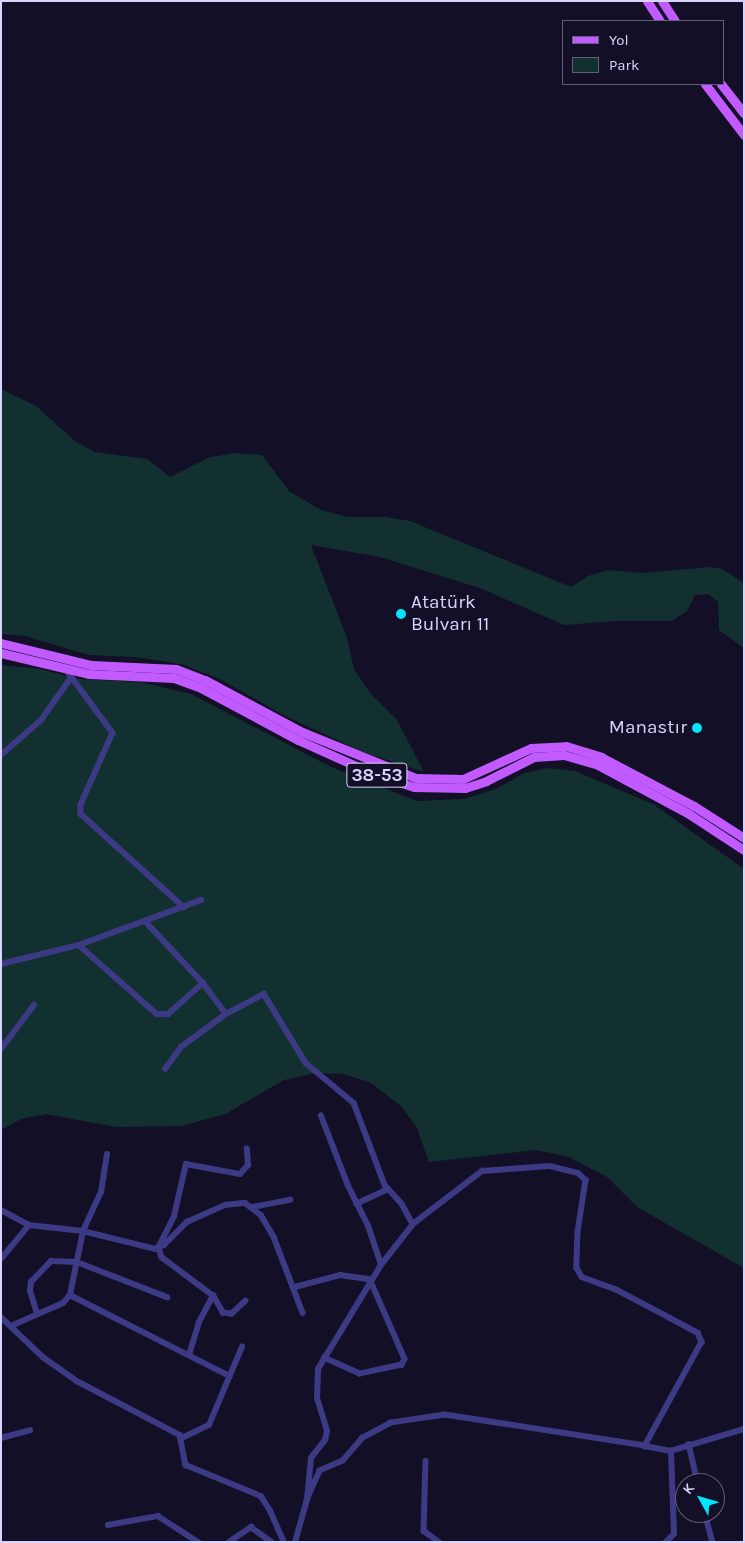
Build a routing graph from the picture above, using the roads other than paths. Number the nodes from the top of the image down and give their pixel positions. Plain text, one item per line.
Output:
1 (647, 1) edge
2 (662, 1) edge
3 (659, 20) edge
4 (674, 20) edge
5 (706, 85) edge
6 (722, 85) edge
7 (744, 113) edge
8 (744, 135) edge
9 (1, 643) edge
10 (1, 652) edge
11 (65, 668) junction
12 (70, 679) junction
13 (1, 755) edge
14 (744, 838) edge
15 (744, 850) edge
16 (202, 900) dead end
17 (184, 907) junction
18 (146, 922) junction
19 (79, 945) junction
20 (1, 964) edge
21 (203, 983) junction
22 (34, 1005) dead end
23 (226, 1014) junction
24 (1, 1048) edge
25 (166, 1069) dead end
26 (321, 1116) dead end
27 (247, 1149) dead end
28 (107, 1154) dead end
29 (388, 1189) junction
30 (290, 1200) dead end
31 (356, 1204) junction
32 (253, 1207) junction
33 (1, 1210) edge
34 (413, 1224) junction
35 (28, 1225) junction
36 (83, 1231) junction
37 (158, 1248) junction
38 (1, 1259) edge
39 (76, 1262) junction
40 (381, 1265) junction
41 (370, 1279) junction
42 (295, 1287) junction
43 (70, 1295) junction
44 (212, 1296) junction
45 (167, 1297) dead end
46 (246, 1301) dead end
47 (303, 1312) dead end
48 (37, 1314) junction
49 (1, 1317) edge
50 (11, 1326) junction
51 (242, 1347) dead end
52 (189, 1355) junction
53 (324, 1358) junction
54 (230, 1376) junction
55 (744, 1429) edge
56 (30, 1430) dead end
57 (1, 1438) edge
58 (182, 1438) junction
59 (689, 1444) junction
60 (645, 1446) junction
61 (671, 1451) junction
62 (426, 1461) dead end
63 (696, 1473) edge
64 (307, 1500) junction
65 (708, 1523) edge
66 (108, 1525) dead end
67 (198, 1542) edge
68 (229, 1542) edge
69 (272, 1542) edge
70 (284, 1542) edge
71 (295, 1542) edge
72 (439, 1542) edge
73 (666, 1542) edge
74 (713, 1542) edge

1 - 3 main road
2 - 4 main road
5 - 8 main road
6 - 7 main road
9 - 14 main road, 38-53
10 - 11 main road, 38-53
11 - 12 street
11 - 15 main road, 38-53
12 - 13 street
12 - 17 street
16 - 17 street
17 - 18 street
18 - 19 street
18 - 21 street
19 - 20 street
19 - 21 street
21 - 23 street
22 - 24 street
23 - 25 street
23 - 29 street
26 - 31 street
27 - 37 street
28 - 36 street
29 - 31 street
29 - 34 street
30 - 32 street
31 - 40 street
32 - 37 street
32 - 42 street
33 - 35 street
34 - 40 street
34 - 60 street
35 - 36 street
35 - 38 street
36 - 37 street
36 - 39 street
37 - 44 street
39 - 43 street
39 - 45 street
39 - 48 street
40 - 41 street
41 - 42 street
41 - 53 street
41 - 53 street
42 - 47 street
43 - 48 street
43 - 52 street
44 - 46 street
44 - 52 street
48 - 50 street
49 - 50 street
50 - 58 street
51 - 54 street
52 - 54 street
53 - 64 street
54 - 58 street
55 - 59 street
56 - 57 street
58 - 70 street
59 - 61 street
59 - 63 street
60 - 61 street
60 - 64 street
61 - 73 street
62 - 72 street
64 - 71 street
65 - 74 street
66 - 67 street
68 - 69 street

